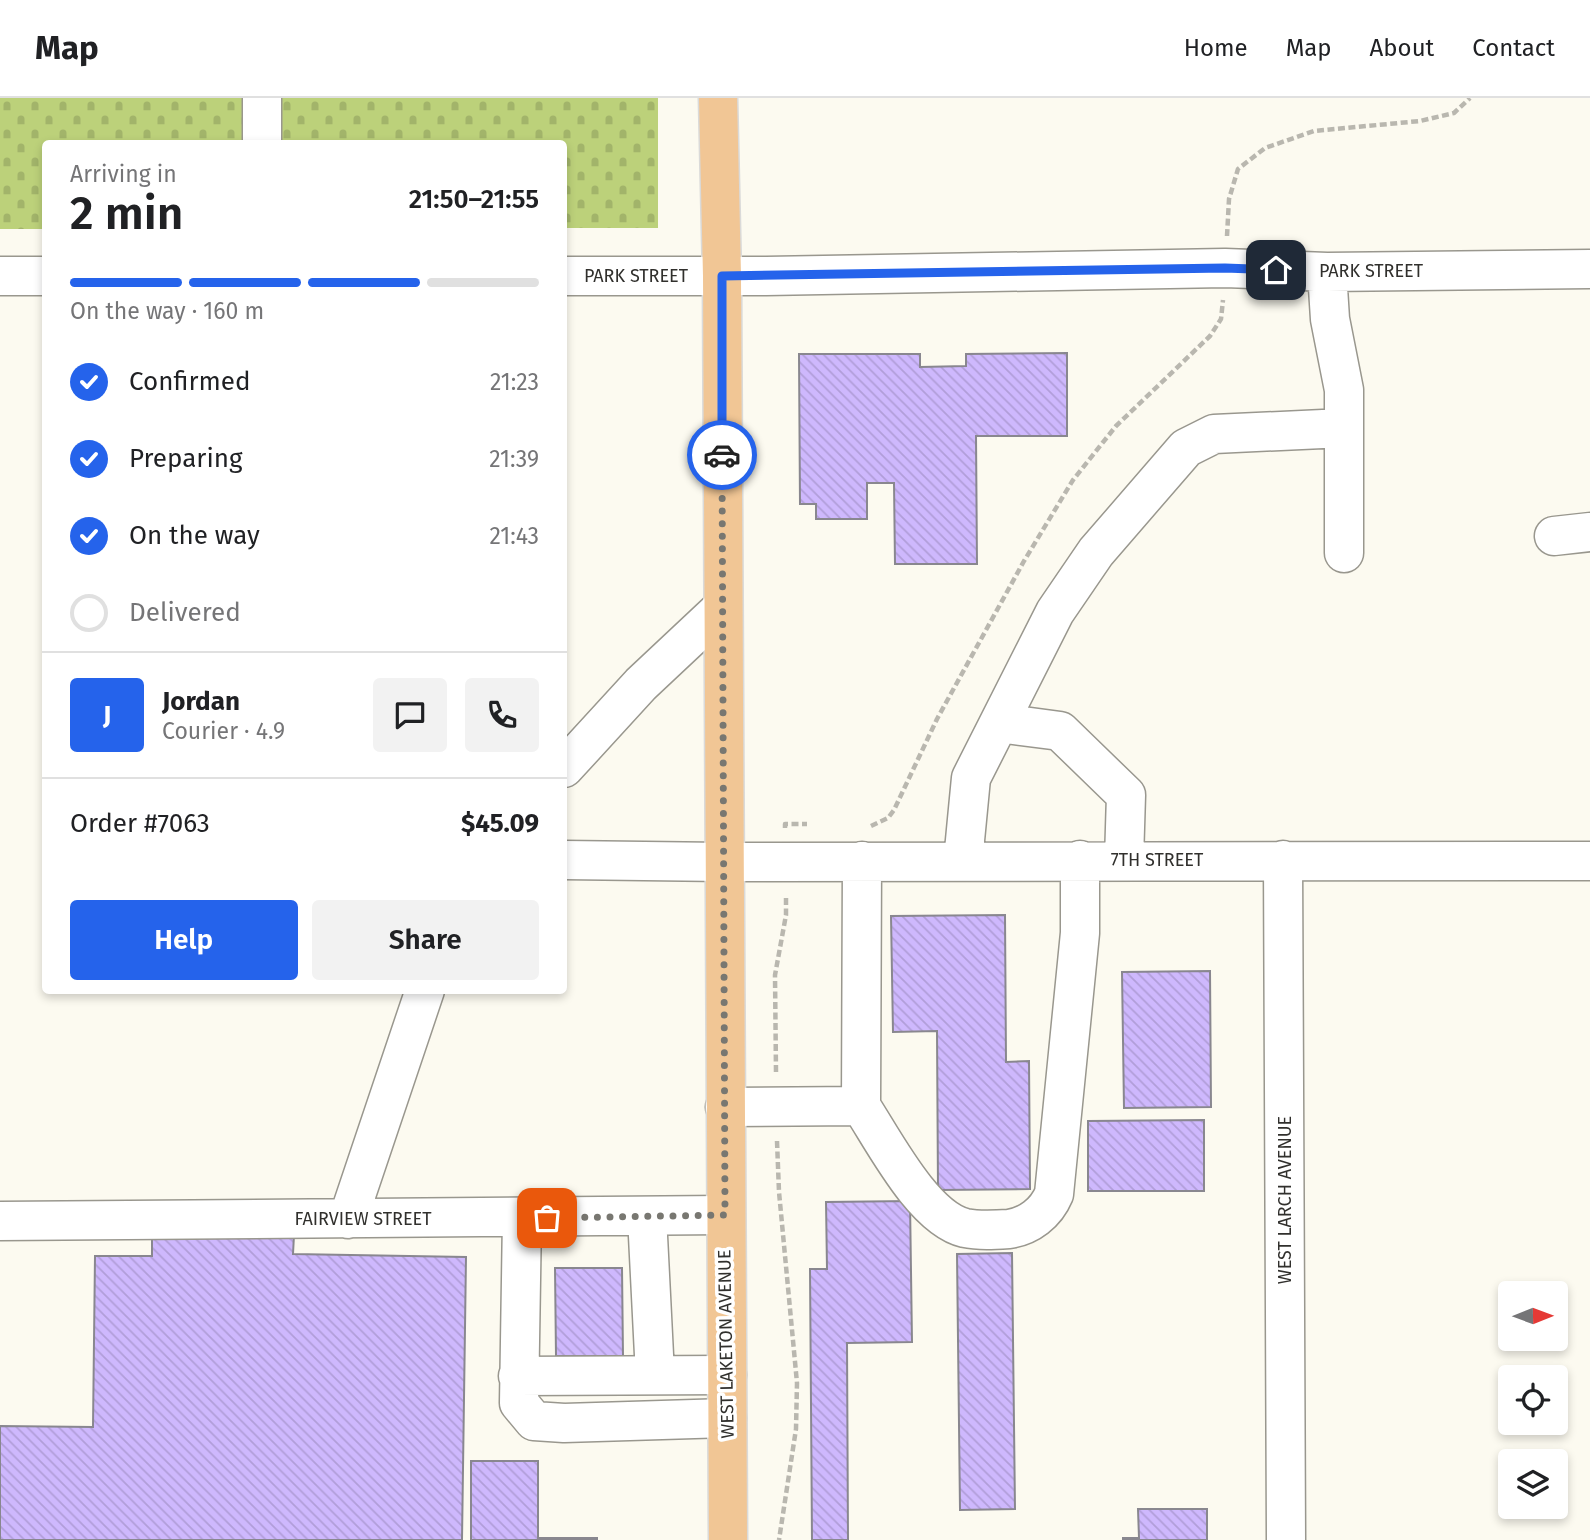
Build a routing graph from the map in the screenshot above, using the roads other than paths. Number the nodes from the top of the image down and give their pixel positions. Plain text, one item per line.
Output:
1 (262, 98) edge
2 (718, 98) edge
3 (262, 140) edge
4 (1590, 269) edge
5 (1327, 272) junction
6 (0, 276) edge
7 (42, 276) edge
8 (567, 276) edge
9 (722, 276) junction
10 (1344, 428) junction
11 (1345, 553) dead end
12 (722, 608) junction
13 (999, 723) junction
14 (567, 765) edge
15 (567, 860) edge
16 (1080, 860) junction
17 (1124, 860) junction
18 (1283, 860) junction
19 (862, 861) junction
20 (963, 861) junction
21 (1590, 861) edge
22 (724, 862) junction
23 (424, 994) edge
24 (861, 1106) junction
25 (725, 1107) junction
26 (725, 1215) junction
27 (647, 1216) junction
28 (522, 1218) junction
29 (348, 1219) junction
30 (0, 1221) edge
31 (727, 1374) junction
32 (655, 1375) junction
33 (518, 1376) junction
34 (727, 1418) junction
35 (728, 1540) edge
36 (1286, 1540) edge

1 - 3 street
2 - 9 main road, WEST LAKETON AVENUE
4 - 5 street, PARK STREET
5 - 9 street, PARK STREET
5 - 10 street
6 - 7 street
8 - 9 street, PARK STREET
9 - 12 main road, WEST LAKETON AVENUE
10 - 11 street
10 - 13 street
12 - 14 street
12 - 22 main road, WEST LAKETON AVENUE
13 - 17 street
13 - 20 street
15 - 22 street, 7TH STREET
16 - 17 street, 7TH STREET
16 - 20 street, 7TH STREET
16 - 24 street
17 - 18 street, 7TH STREET
18 - 21 street, 7TH STREET
18 - 36 street, WEST LARCH AVENUE
19 - 20 street, 7TH STREET
19 - 22 street, 7TH STREET
19 - 24 street
22 - 25 main road, WEST LAKETON AVENUE
23 - 29 street
24 - 25 street
25 - 26 main road, WEST LAKETON AVENUE
26 - 27 street, FAIRVIEW STREET
26 - 31 main road, WEST LAKETON AVENUE
27 - 28 street, FAIRVIEW STREET
27 - 32 street
28 - 29 street, FAIRVIEW STREET
28 - 33 street
29 - 30 street, FAIRVIEW STREET
31 - 32 street
31 - 34 main road, WEST LAKETON AVENUE
32 - 33 street
33 - 34 street
34 - 35 main road, WEST LAKETON AVENUE

